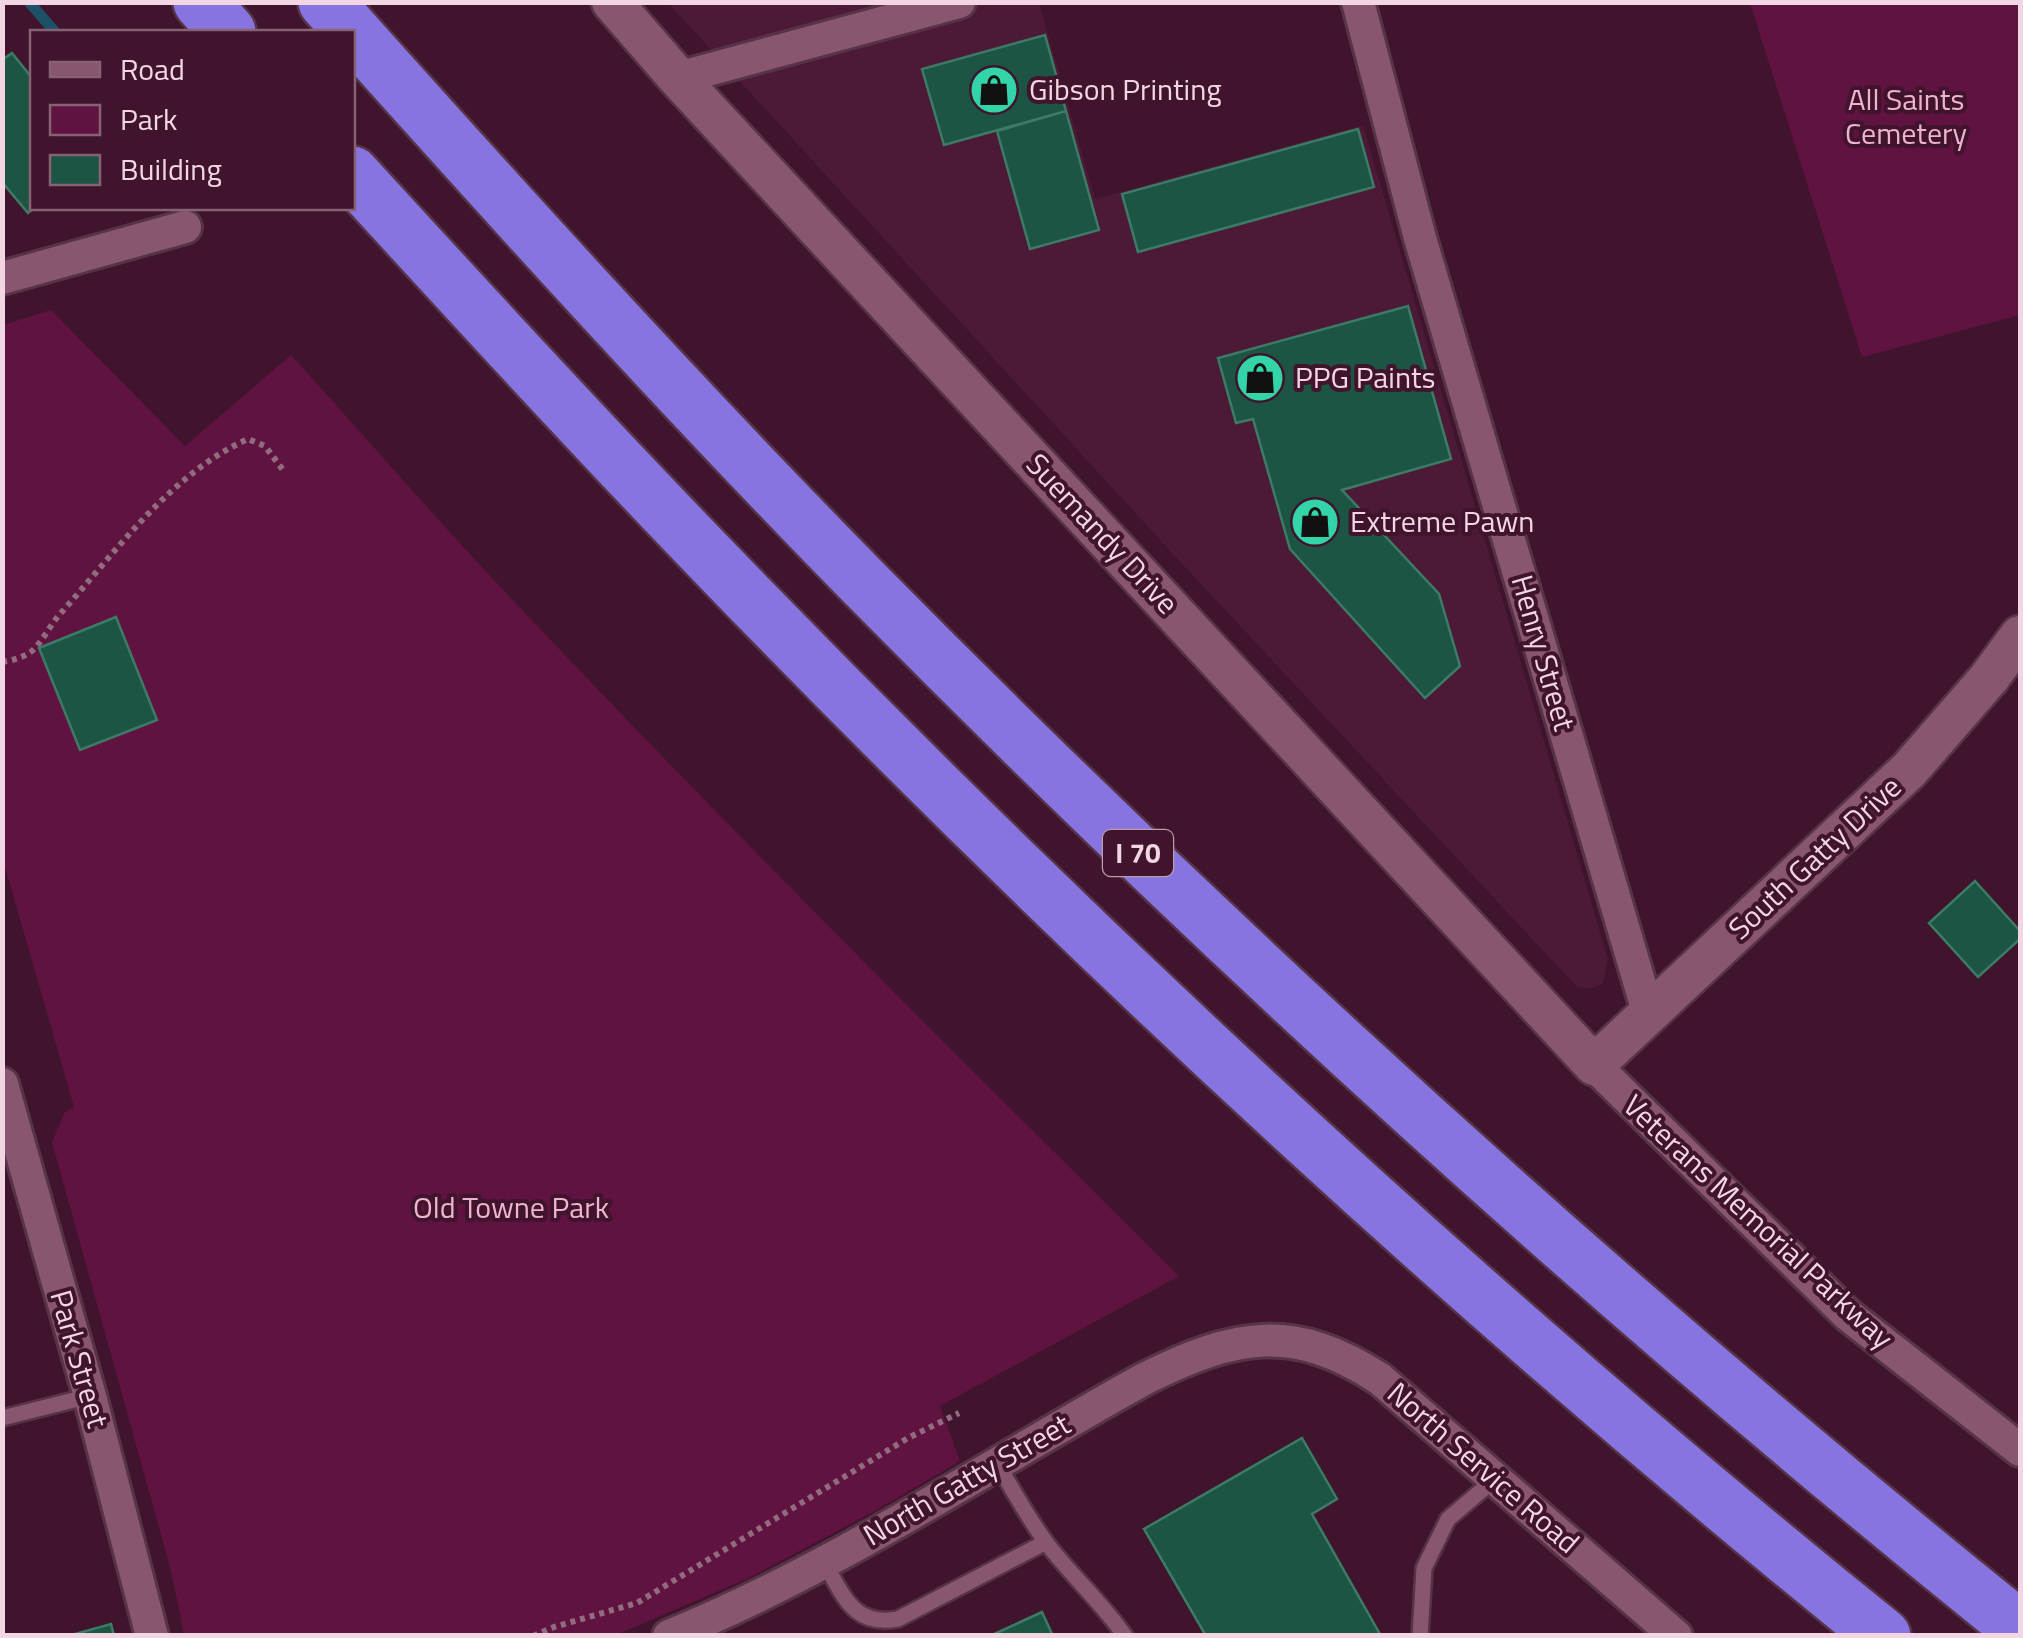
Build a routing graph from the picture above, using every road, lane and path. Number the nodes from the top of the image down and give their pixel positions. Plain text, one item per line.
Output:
1 (202, 2) edge
2 (326, 2) edge
3 (612, 2) edge
4 (959, 2) edge
5 (1358, 2) edge
6 (226, 30) edge
7 (351, 30) edge
8 (355, 34) edge
9 (678, 78) junction
10 (355, 177) edge
11 (185, 227) dead end
12 (2, 278) edge
13 (283, 470) dead end
14 (2020, 636) edge
15 (2, 662) edge
16 (1648, 1015) junction
17 (1594, 1064) junction
18 (2, 1084) edge
19 (1269, 1340) joint
20 (90, 1396) junction
21 (960, 1412) dead end
22 (2, 1418) edge
23 (2020, 1450) edge
24 (997, 1464) junction
25 (1495, 1478) junction
26 (1046, 1542) junction
27 (823, 1562) junction
28 (2020, 1628) edge
29 (152, 1636) edge
30 (534, 1636) edge
31 (669, 1636) edge
32 (1125, 1636) edge
33 (1420, 1636) edge
34 (1676, 1636) edge
35 (1883, 1636) edge

1 - 6 highway
2 - 7 highway, I 70
3 - 9 street, Suemandy Drive
4 - 9 street
5 - 16 street, Henry Street
8 - 28 highway, I 70
9 - 17 street, Suemandy Drive
10 - 35 highway
11 - 12 street
13 - 15 path
14 - 16 street, South Gatty Drive
16 - 17 street, South Gatty Drive
17 - 23 street, Veterans Memorial Parkway
18 - 20 street, Park Street
19 - 24 street, North Gatty Street
19 - 25 street, North Service Road
20 - 22 lane
20 - 29 street, Park Street
21 - 30 path
24 - 26 lane
24 - 27 street, North Gatty Street
25 - 33 lane
25 - 34 street, North Service Road
26 - 27 lane
26 - 32 lane
27 - 31 street, North Gatty Street

